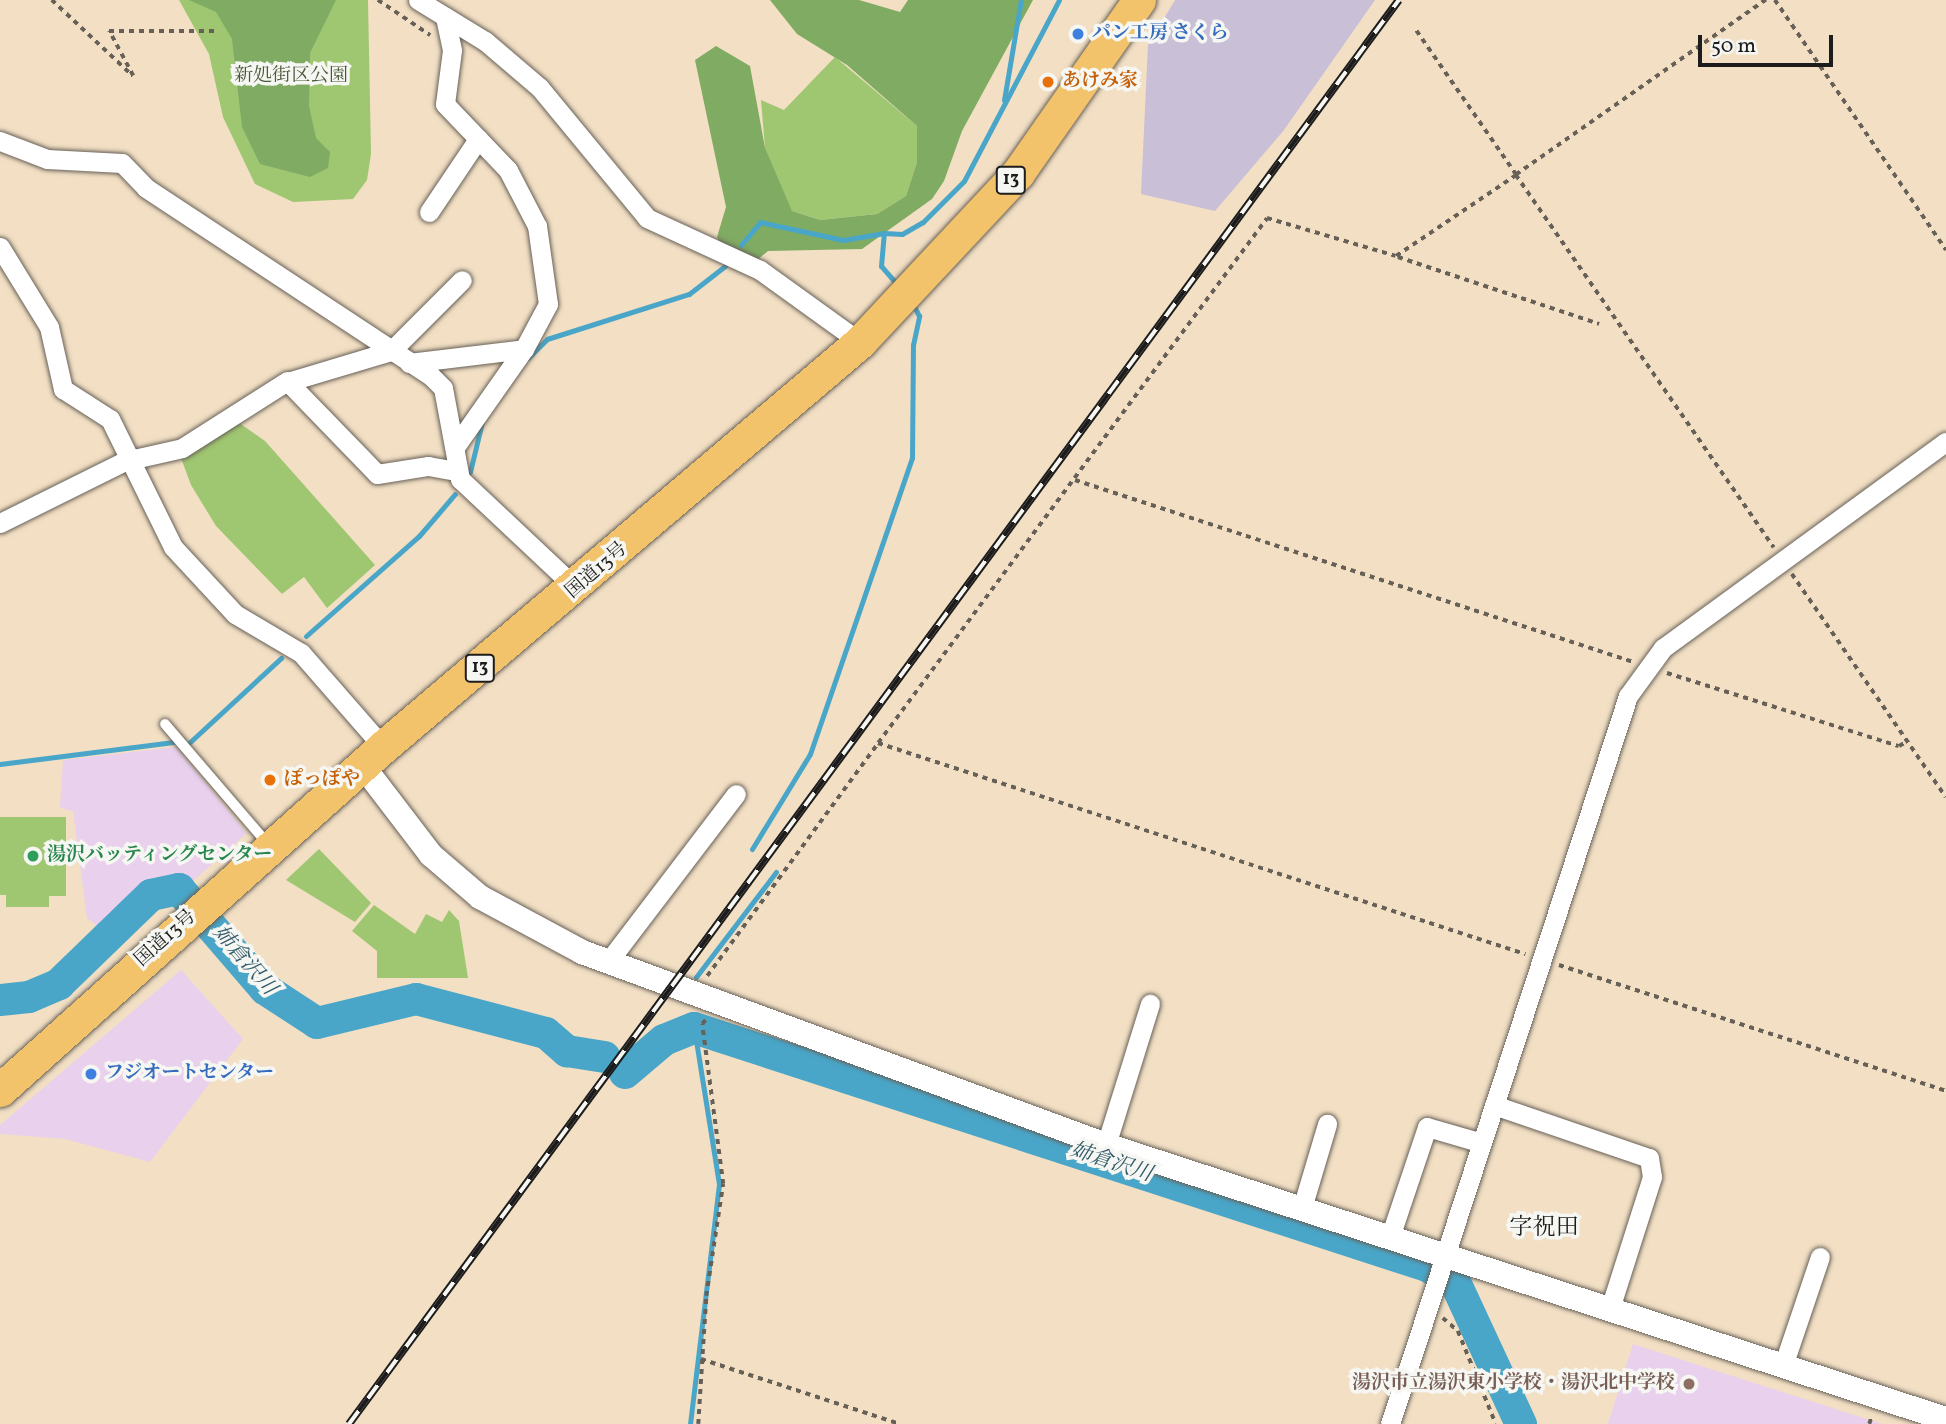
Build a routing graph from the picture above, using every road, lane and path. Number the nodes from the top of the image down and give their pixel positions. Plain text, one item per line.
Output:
1 (52, 0) edge
2 (378, 0) edge
3 (418, 0) edge
4 (1139, 0) edge
5 (1766, 0) edge
6 (1775, 0) edge
7 (444, 9) edge
8 (1415, 29) dead end
9 (217, 31) dead end
10 (452, 50) junction
11 (478, 139) junction
12 (0, 141) edge
13 (1516, 175) junction
14 (429, 212) dead end
15 (0, 247) edge
16 (1946, 250) edge
17 (1396, 256) junction
18 (462, 280) dead end
19 (1599, 324) dead end
20 (860, 342) junction
21 (524, 349) junction
22 (391, 351) junction
23 (408, 363) junction
24 (287, 381) junction
25 (1946, 442) edge
26 (455, 447) junction
27 (125, 461) junction
28 (456, 471) junction
29 (1075, 480) junction
30 (0, 523) edge
31 (1781, 558) junction
32 (577, 589) junction
33 (1646, 666) junction
34 (165, 724) dead end
35 (1908, 741) junction
36 (878, 743) junction
37 (373, 757) junction
38 (736, 794) dead end
39 (1946, 797) edge
40 (270, 847) junction
41 (1541, 959) junction
42 (608, 962) junction
43 (699, 993) junction
44 (1150, 1004) dead end
45 (702, 1024) dead end
46 (0, 1090) edge
47 (1946, 1091) edge
48 (1494, 1105) junction
49 (1327, 1124) dead end
50 (1482, 1143) junction
51 (1106, 1145) junction
52 (1301, 1208) junction
53 (1390, 1237) junction
54 (1446, 1255) junction
55 (1820, 1257) dead end
56 (1430, 1305) junction
57 (1610, 1308) junction
58 (701, 1359) junction
59 (1783, 1366) junction
60 (1946, 1419) edge
61 (698, 1424) edge
62 (900, 1424) edge
63 (1390, 1424) edge
64 (1496, 1424) edge

1 - 9 path
2 - 10 path
3 - 7 street
4 - 20 highway, 国道13号 / 13
5 - 13 path
6 - 16 path
7 - 10 street
7 - 20 street
8 - 13 path
10 - 11 street
11 - 14 street
11 - 21 street
12 - 22 street
13 - 17 path
13 - 31 path
15 - 27 street
17 - 19 path
17 - 29 path
18 - 22 street
20 - 32 highway, 国道13号 / 13
21 - 23 street
21 - 26 street
22 - 23 street
22 - 24 street
23 - 26 street
24 - 27 street
24 - 28 street
25 - 31 street
26 - 28 street
27 - 30 street
27 - 37 street
28 - 32 street
29 - 33 path
29 - 36 path
31 - 33 street
31 - 35 path
32 - 37 highway, 国道13号 / 13
33 - 35 path
33 - 41 street
34 - 40 lane
35 - 39 path
36 - 41 path
36 - 43 path
37 - 40 highway, 国道13号 / 13
37 - 42 street
38 - 42 street
40 - 46 highway, 国道13号 / 13
41 - 47 path
41 - 48 street
42 - 43 street
43 - 51 street
44 - 51 street
45 - 58 path
48 - 50 street
48 - 57 street
49 - 52 street
50 - 53 street
50 - 54 street
51 - 52 street
52 - 53 street
53 - 54 street
54 - 56 street
54 - 57 street
55 - 59 street
56 - 63 street
56 - 64 path
57 - 59 street
58 - 61 path
58 - 62 path
59 - 60 street

